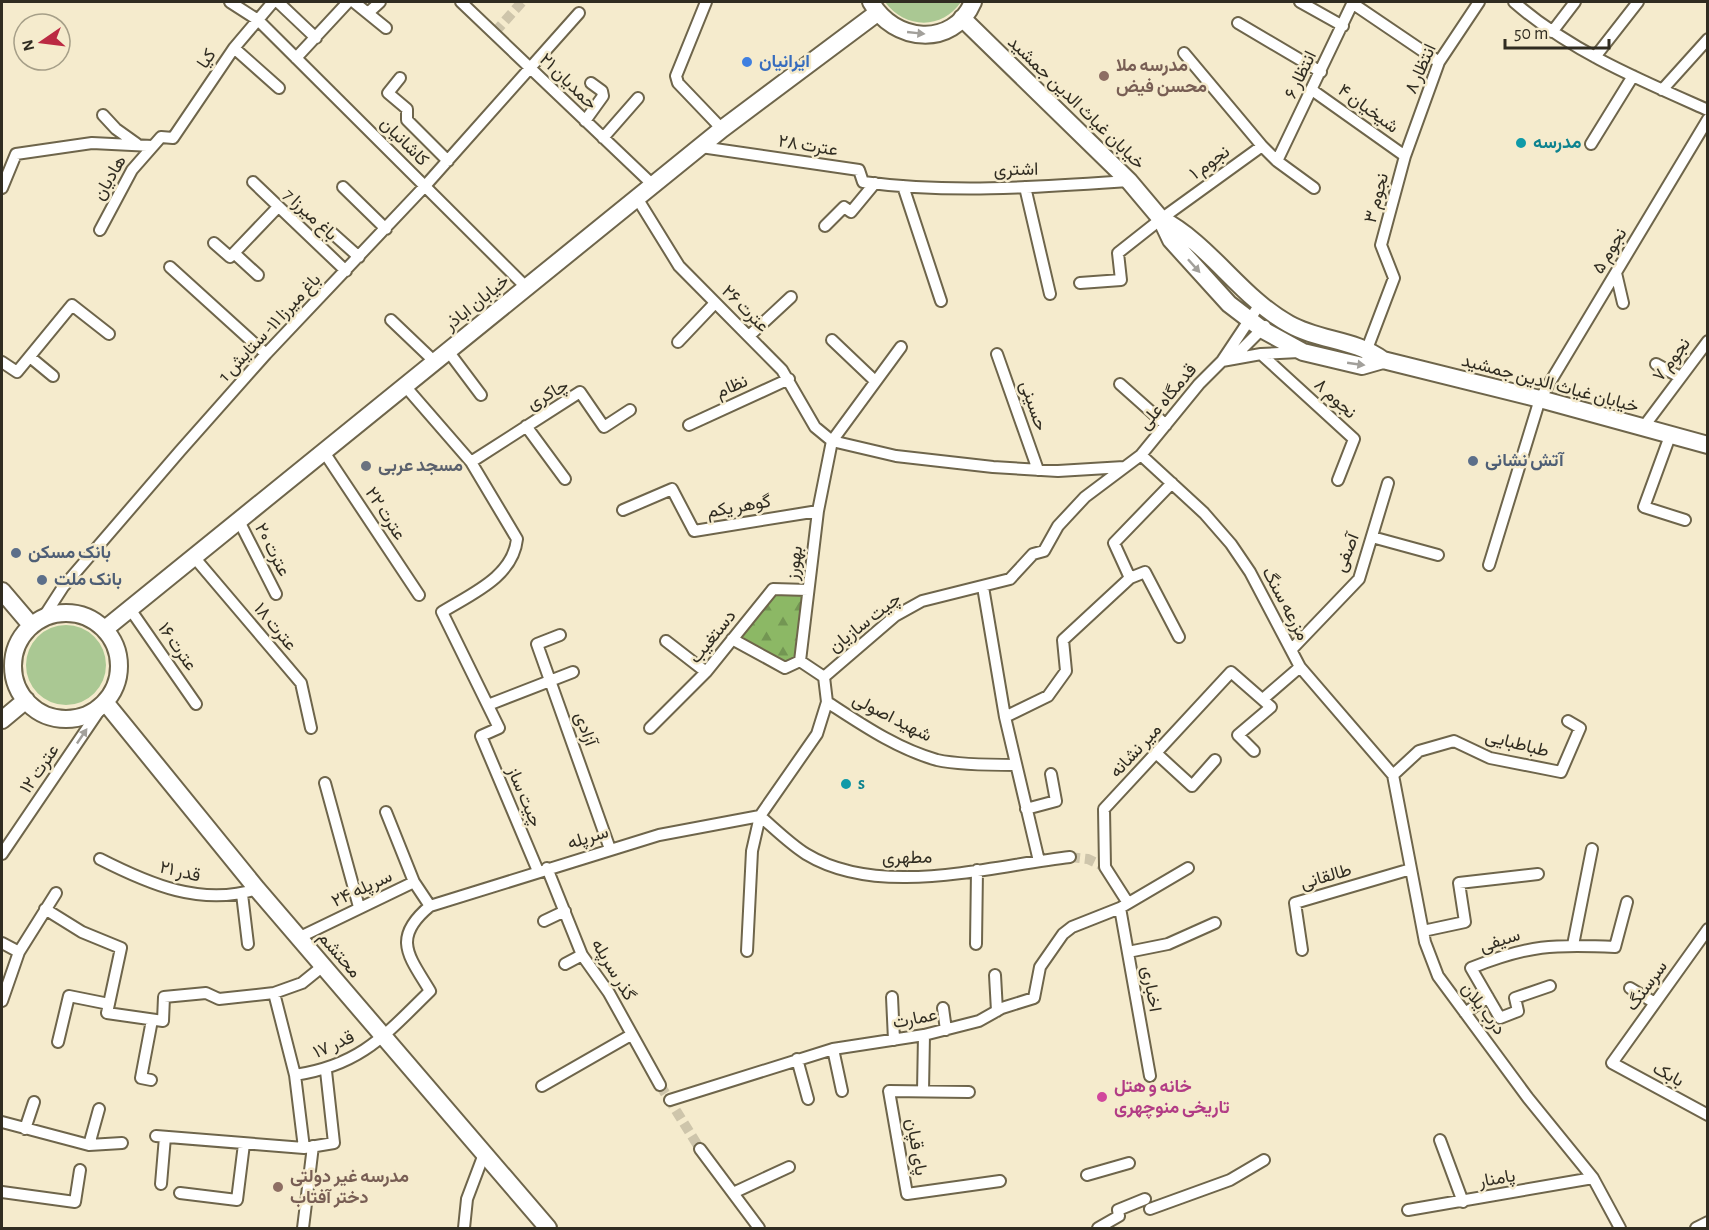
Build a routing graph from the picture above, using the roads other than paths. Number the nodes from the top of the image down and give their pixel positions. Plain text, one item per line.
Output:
1 (230, 2) edge
2 (273, 2) edge
3 (278, 2) edge
4 (348, 2) edge
5 (354, 2) edge
6 (380, 2) edge
7 (706, 2) edge
8 (973, 2) edge
9 (1300, 2) edge
10 (1353, 2) edge
11 (1479, 2) edge
12 (1514, 2) edge
13 (1575, 2) edge
14 (1638, 2) edge
15 (465, 3) edge
16 (874, 7) edge
17 (368, 13) junction
18 (579, 13) dead end
19 (962, 18) junction
20 (258, 20) junction
21 (1238, 23) dead end
22 (1343, 26) junction
23 (386, 28) dead end
24 (1552, 32) junction
25 (316, 38) junction
26 (1707, 39) edge
27 (234, 48) junction
28 (1184, 54) dead end
29 (1595, 57) junction
30 (296, 58) junction
31 (1439, 62) junction
32 (531, 68) junction
33 (1321, 72) junction
34 (1633, 76) junction
35 (400, 78) dead end
36 (591, 83) dead end
37 (279, 88) dead end
38 (1312, 90) junction
39 (1662, 90) junction
40 (638, 98) dead end
41 (1707, 110) edge
42 (104, 115) dead end
43 (1707, 119) edge
44 (585, 121) junction
45 (722, 129) junction
46 (603, 138) junction
47 (138, 144) junction
48 (1591, 144) dead end
49 (152, 146) junction
50 (1262, 146) junction
51 (701, 147) junction
52 (1405, 156) junction
53 (7, 161) edge
54 (448, 161) junction
55 (1277, 161) junction
56 (1129, 181) junction
57 (253, 183) dead end
58 (875, 183) junction
59 (653, 185) junction
60 (425, 186) junction
61 (903, 186) junction
62 (343, 187) dead end
63 (2, 188) edge
64 (1025, 188) junction
65 (1314, 188) dead end
66 (637, 198) junction
67 (277, 208) junction
68 (1161, 219) junction
69 (825, 226) dead end
70 (386, 229) junction
71 (100, 230) dead end
72 (331, 232) dead end
73 (214, 243) dead end
74 (234, 253) junction
75 (359, 257) junction
76 (170, 267) dead end
77 (346, 271) junction
78 (1616, 273) junction
79 (258, 275) dead end
80 (1080, 283) dead end
81 (527, 288) junction
82 (1050, 294) dead end
83 (791, 297) dead end
84 (941, 301) dead end
85 (715, 303) junction
86 (1623, 303) dead end
87 (1266, 309) junction
88 (391, 320) dead end
89 (1256, 325) junction
90 (109, 334) dead end
91 (749, 336) junction
92 (832, 340) dead end
93 (1707, 341) edge
94 (678, 342) dead end
95 (901, 347) dead end
96 (1367, 349) junction
97 (448, 351) junction
98 (1303, 352) junction
99 (266, 354) junction
100 (997, 354) dead end
101 (1261, 354) junction
102 (30, 357) junction
103 (1383, 360) junction
104 (2, 362) edge
105 (435, 362) junction
106 (1222, 362) junction
107 (1656, 364) dead end
108 (53, 375) dead end
109 (1680, 377) junction
110 (789, 380) junction
111 (874, 380) junction
112 (1120, 384) dead end
113 (405, 386) junction
114 (482, 395) dead end
115 (1540, 399) junction
116 (630, 410) dead end
117 (688, 425) dead end
118 (1166, 425) junction
119 (526, 426) junction
120 (1642, 429) junction
121 (1670, 436) junction
122 (832, 441) junction
123 (1707, 445) edge
124 (324, 452) junction
125 (1141, 455) junction
126 (471, 462) junction
127 (1124, 466) junction
128 (1038, 470) junction
129 (566, 479) dead end
130 (1338, 480) dead end
131 (1173, 483) junction
132 (1388, 483) dead end
133 (623, 510) dead end
134 (818, 511) junction
135 (1685, 519) dead end
136 (239, 521) junction
137 (1372, 537) junction
138 (1438, 555) dead end
139 (194, 557) junction
140 (1489, 565) dead end
141 (1130, 578) junction
142 (983, 587) junction
143 (808, 590) junction
144 (2, 591) edge
145 (276, 594) dead end
146 (419, 595) dead end
147 (130, 609) junction
148 (37, 622) junction
149 (105, 629) junction
150 (560, 635) dead end
151 (1179, 637) dead end
152 (732, 639) junction
153 (666, 641) dead end
154 (1291, 650) junction
155 (800, 661) junction
156 (1300, 667) junction
157 (573, 672) dead end
158 (706, 672) junction
159 (824, 677) junction
160 (550, 681) junction
161 (26, 700) junction
162 (105, 702) junction
163 (826, 702) junction
164 (1267, 703) junction
165 (196, 704) dead end
166 (488, 705) junction
167 (1005, 717) junction
168 (2, 720) edge
169 (1568, 721) dead end
170 (311, 728) dead end
171 (650, 728) dead end
172 (1254, 751) dead end
173 (1156, 753) junction
174 (1215, 760) dead end
175 (1016, 765) junction
176 (1051, 774) dead end
177 (1393, 775) junction
178 (325, 783) dead end
179 (1026, 809) junction
180 (386, 812) dead end
181 (760, 816) junction
182 (610, 849) junction
183 (1592, 849) dead end
184 (2, 854) edge
185 (1070, 857) tunnel mouth
186 (100, 859) dead end
187 (1039, 861) junction
188 (1188, 868) dead end
189 (542, 870) junction
190 (977, 870) junction
191 (1412, 870) junction
192 (1538, 874) dead end
193 (414, 882) junction
194 (249, 892) junction
195 (56, 893) dead end
196 (1627, 902) dead end
197 (430, 906) junction
198 (1124, 906) junction
199 (359, 908) junction
200 (45, 909) junction
201 (565, 911) junction
202 (544, 921) dead end
203 (1215, 923) dead end
204 (1707, 928) edge
205 (1423, 931) junction
206 (298, 938) junction
207 (2, 943) edge
208 (248, 944) dead end
209 (976, 944) dead end
210 (1573, 945) junction
211 (1302, 950) dead end
212 (747, 951) dead end
213 (19, 952) junction
214 (1128, 952) junction
215 (582, 955) junction
216 (565, 964) dead end
217 (323, 966) junction
218 (995, 975) dead end
219 (1550, 986) dead end
220 (1630, 988) dead end
221 (274, 993) junction
222 (892, 997) dead end
223 (1488, 997) junction
224 (2, 1001) edge
225 (1655, 1003) junction
226 (109, 1004) junction
227 (943, 1008) dead end
228 (998, 1011) junction
229 (1465, 1013) junction
230 (152, 1020) junction
231 (946, 1030) junction
232 (631, 1035) junction
233 (924, 1035) junction
234 (384, 1037) junction
235 (894, 1040) junction
236 (58, 1042) dead end
237 (833, 1049) junction
238 (797, 1059) junction
239 (1612, 1063) joint
240 (326, 1071) junction
241 (295, 1075) junction
242 (1150, 1076) dead end
243 (152, 1080) dead end
244 (660, 1085) tunnel mouth
245 (542, 1086) dead end
246 (922, 1090) junction
247 (842, 1091) dead end
248 (969, 1092) dead end
249 (808, 1099) dead end
250 (670, 1100) dead end
251 (34, 1102) dead end
252 (99, 1109) dead end
253 (1707, 1115) edge
254 (2, 1122) edge
255 (25, 1130) junction
256 (1440, 1140) dead end
257 (122, 1143) dead end
258 (89, 1144) junction
259 (244, 1144) junction
260 (309, 1147) junction
261 (700, 1149) tunnel mouth
262 (484, 1154) junction
263 (1264, 1160) dead end
264 (1129, 1163) dead end
265 (789, 1167) dead end
266 (80, 1170) dead end
267 (1087, 1175) dead end
268 (1593, 1178) junction
269 (1000, 1181) dead end
270 (161, 1184) dead end
271 (2, 1192) edge
272 (180, 1193) dead end
273 (733, 1193) junction
274 (1145, 1198) dead end
275 (1463, 1202) junction
276 (1150, 1209) dead end
277 (1408, 1210) dead end
278 (1707, 1222) edge
279 (303, 1228) edge
280 (464, 1228) edge
281 (548, 1228) edge
282 (759, 1228) edge
283 (1098, 1228) edge
284 (1620, 1228) edge
285 (1696, 1228) edge

1 - 20 street, کاشانیان
2 - 20 street, کیا
3 - 25 street
4 - 25 street
5 - 17 street
6 - 17 street
7 - 45 street
8 - 19 main road
9 - 22 street
10 - 22 street, انتظار ۶
10 - 31 street
11 - 31 street, انتظار ۸
12 - 24 street
13 - 24 street
14 - 29 street
15 - 32 street, حمدیان ۲۱
16 -> 19 main road
16 - 45 main road, خیابان اباذر
17 - 23 street
18 - 32 street, باغ میرزا ۱۱- ستایش 1
19 - 56 main road, خیابان غیاث الدین جمشید
20 - 27 street, کیا
20 - 30 street, کاشانیان
21 - 33 street
22 - 33 street, انتظار ۶
24 - 29 street
25 - 30 street
26 - 39 street
27 - 37 street
27 - 49 street, کیا
28 - 50 street
29 - 34 street
30 - 60 street, کاشانیان
31 - 52 street, انتظار ۸
32 - 44 street, حمدیان ۲۱
32 - 54 street, باغ میرزا ۱۱- ستایش 1
33 - 38 street, انتظار ۶
34 - 39 street
34 - 48 street
35 - 54 street
36 - 44 street
38 - 52 street, شیخیان ۴
38 - 55 street, انتظار ۶
39 - 41 street
40 - 46 street
42 - 47 street
43 - 78 street, نجوم ۵
44 - 46 street, حمدیان ۲۱
45 - 51 main road, خیابان اباذر
46 - 59 street, حمدیان ۲۱
47 - 49 street
47 - 53 street
49 - 71 street, هادیان
50 - 55 street
50 - 68 street, نجوم ۱
51 - 58 street, عترت ۲۸
51 - 59 main road, خیابان اباذر
52 - 96 street, نجوم ۳
53 - 63 street
54 - 60 street, باغ میرزا ۱۱- ستایش 1
55 - 65 street
56 - 64 street, اشتری
56 - 68 main road, خیابان غیاث الدین جمشید
57 - 67 street, باغ میرزا 7
58 - 61 street, عترت ۲۸
58 - 69 street
59 - 66 main road, خیابان اباذر
60 - 70 street, باغ میرزا ۱۱- ستایش 1
60 - 81 street, کاشانیان
61 - 64 street, اشتری
61 - 84 street
62 - 70 street
64 - 82 street
66 - 81 main road, خیابان اباذر
66 - 85 street, عترت ۲۶
67 - 74 street
67 - 77 street, باغ میرزا 7
68 - 80 street
68 - 87 main road, خیابان غیاث الدین جمشید
68 -> 89 main road, خیابان غیاث الدین جمشید
70 - 75 street, باغ میرزا ۱۱- ستایش 1
72 - 75 street
73 - 74 street
74 - 79 street
75 - 77 street, باغ میرزا ۱۱- ستایش 1
76 - 99 street
77 - 99 street, باغ میرزا ۱۱- ستایش 1
78 - 86 street
78 - 115 street, نجوم ۵
81 - 97 main road, خیابان اباذر
83 - 91 street
85 - 91 street, عترت ۲۶
85 - 94 street
87 - 89 street
87 - 89 street
87 - 96 main road, خیابان غیاث الدین جمشید
88 - 105 street
89 - 98 main road, خیابان غیاث الدین جمشید
89 - 106 street, قدمگاه علی
90 - 102 street
91 - 110 street, عترت ۲۶
92 - 111 street
93 - 109 street, نجوم ۷
95 - 111 street
96 - 103 main road, خیابان غیاث الدین جمشید
97 - 105 main road, خیابان اباذر
97 - 114 street
98 - 101 street
98 -> 103 main road, خیابان غیاث الدین جمشید
99 - 148 street, باغ میرزا ۱۱- ستایش 1
100 - 128 street, حسینی
101 - 106 street
101 - 130 street, نجوم ۸
102 - 104 street
102 - 108 street
103 - 115 main road, خیابان غیاث الدین جمشید
105 - 113 main road, خیابان اباذر
106 - 118 street, قدمگاه علی
107 - 109 street
109 - 120 street, نجوم ۷
110 - 117 street, نظام
110 - 122 street, عترت ۲۶
111 - 122 street
112 - 118 street
113 - 124 main road, خیابان اباذر
113 - 126 street
115 - 120 main road, خیابان غیاث الدین جمشید
115 - 140 street, نجوم ۵
116 - 119 street, چاکری
118 - 125 street, قدمگاه علی
119 - 126 street, چاکری
119 - 129 street
120 - 121 main road, خیابان غیاث الدین جمشید
121 - 123 main road, خیابان غیاث الدین جمشید
121 - 135 street
122 - 128 street
122 - 134 street, بهورز
124 - 136 main road, خیابان اباذر
124 - 146 street, عترت ۲۲
125 - 127 street, چیت سازیان
125 - 131 street, مزرعه سنگ
126 - 166 street
127 - 128 street
127 - 142 street, چیت سازیان
131 - 141 street
131 - 154 street, مزرعه سنگ
132 - 137 street, آصفی
133 - 134 street, گوهر یکم
134 - 143 street, بهورز
136 - 139 main road, خیابان اباذر
136 - 145 street, عترت ۲۰
137 - 138 street
137 - 154 street, آصفی
139 - 147 main road, خیابان اباذر
139 - 170 street, عترت ۱۸
141 - 151 street
141 - 167 street
142 - 159 street, چیت سازیان
142 - 167 street
143 - 152 street, دستغیب
143 - 155 street, بهورز
144 - 148 main road
147 - 149 main road, خیابان اباذر
147 - 165 street, عترت ۱۶
148 - 149 main road
148 - 161 main road
149 - 162 main road
150 - 160 street, آزادی
152 - 155 street
152 - 158 street, دستغیب
153 - 158 street
154 - 156 street, مزرعه سنگ
155 - 159 street
156 - 164 street
156 - 177 street, مزرعه سنگ
157 - 160 street
158 - 171 street, دستغیب
159 - 163 street, چیت سازیان
160 - 166 street
160 - 182 street, آزادی
161 - 162 main road
161 - 168 main road
184 -> 162 street, عترت ۱۲
162 - 194 main road, محتشم
163 - 175 street, شهید اصولی
163 - 181 street, چیت سازیان
164 - 172 street
164 - 173 street, میر نشانه
166 - 189 street, چیت ساز
167 - 175 street
169 - 177 street, طباطبایی
173 - 174 street
173 - 198 street, میر نشانه
175 - 179 street
176 - 179 street
177 - 191 street, درب یلان
178 - 199 street
179 - 187 street
180 - 193 street
181 - 182 street, سرپله
181 - 190 street, مطهری
181 - 212 street
182 - 189 street, سرپله
183 - 210 street
185 - 187 street, مطهری
186 - 194 street, قدر ۲۱
187 - 190 street, مطهری
188 - 198 street
189 - 197 street, سرپله
189 - 201 street, گذر سرپله
190 - 209 street
191 - 205 street, درب یلان
191 - 211 street, طالقانی
192 - 205 street
193 - 197 street, سرپله ۲۴
193 - 199 street, سرپله ۲۴
194 - 206 main road, محتشم
194 - 208 street
195 - 200 street
196 - 210 street, سیفی
197 - 234 street, قدر ۱۷
198 - 214 street, اخباری
198 - 228 street, عمارت
199 - 206 street, سرپله ۲۴
200 - 213 street
200 - 226 street
201 - 202 street
201 - 215 street, گذر سرپله
203 - 214 street
204 - 225 street, سرسنگ
205 - 229 street, درب یلان
206 - 217 main road, محتشم
207 - 213 street
210 - 223 street, سیفی
213 - 224 street
214 - 242 street, اخباری
215 - 216 street
215 - 232 street, گذر سرپله
217 - 221 street
217 - 234 main road, محتشم
218 - 228 street
219 - 223 street, سیفی
220 - 225 street
221 - 230 street
221 - 241 street
222 - 235 street
223 - 229 street
225 - 239 street, سرسنگ
226 - 230 street
226 - 236 street
227 - 231 street
228 - 231 street, عمارت
229 - 268 street, درب یلان
230 - 243 street
231 - 233 street, عمارت
232 - 244 street, گذر سرپله
232 - 245 street
233 - 235 street, عمارت
233 - 246 street
234 - 240 street, قدر ۱۷
234 - 262 main road, محتشم
235 - 237 street, عمارت
237 - 238 street, عمارت
237 - 247 street
238 - 249 street
238 - 250 street, عمارت
239 - 253 street, بابک
240 - 241 street, قدر ۱۷
240 - 260 street
241 - 260 street
246 - 248 street, پای قپان
246 - 269 street, پای قپان
251 - 255 street
252 - 258 street
254 - 255 street
255 - 258 street
256 - 275 street
257 - 258 street
259 - 260 street
259 - 270 street
259 - 272 street
260 - 279 street
261 - 273 street
262 - 280 street
262 - 281 main road, محتشم
263 - 276 street
264 - 267 street
265 - 273 street
266 - 271 street
268 - 275 street, پامنار
268 - 284 street, درب یلان
273 - 282 street
274 - 283 street
275 - 277 street, پامنار
278 - 285 street

